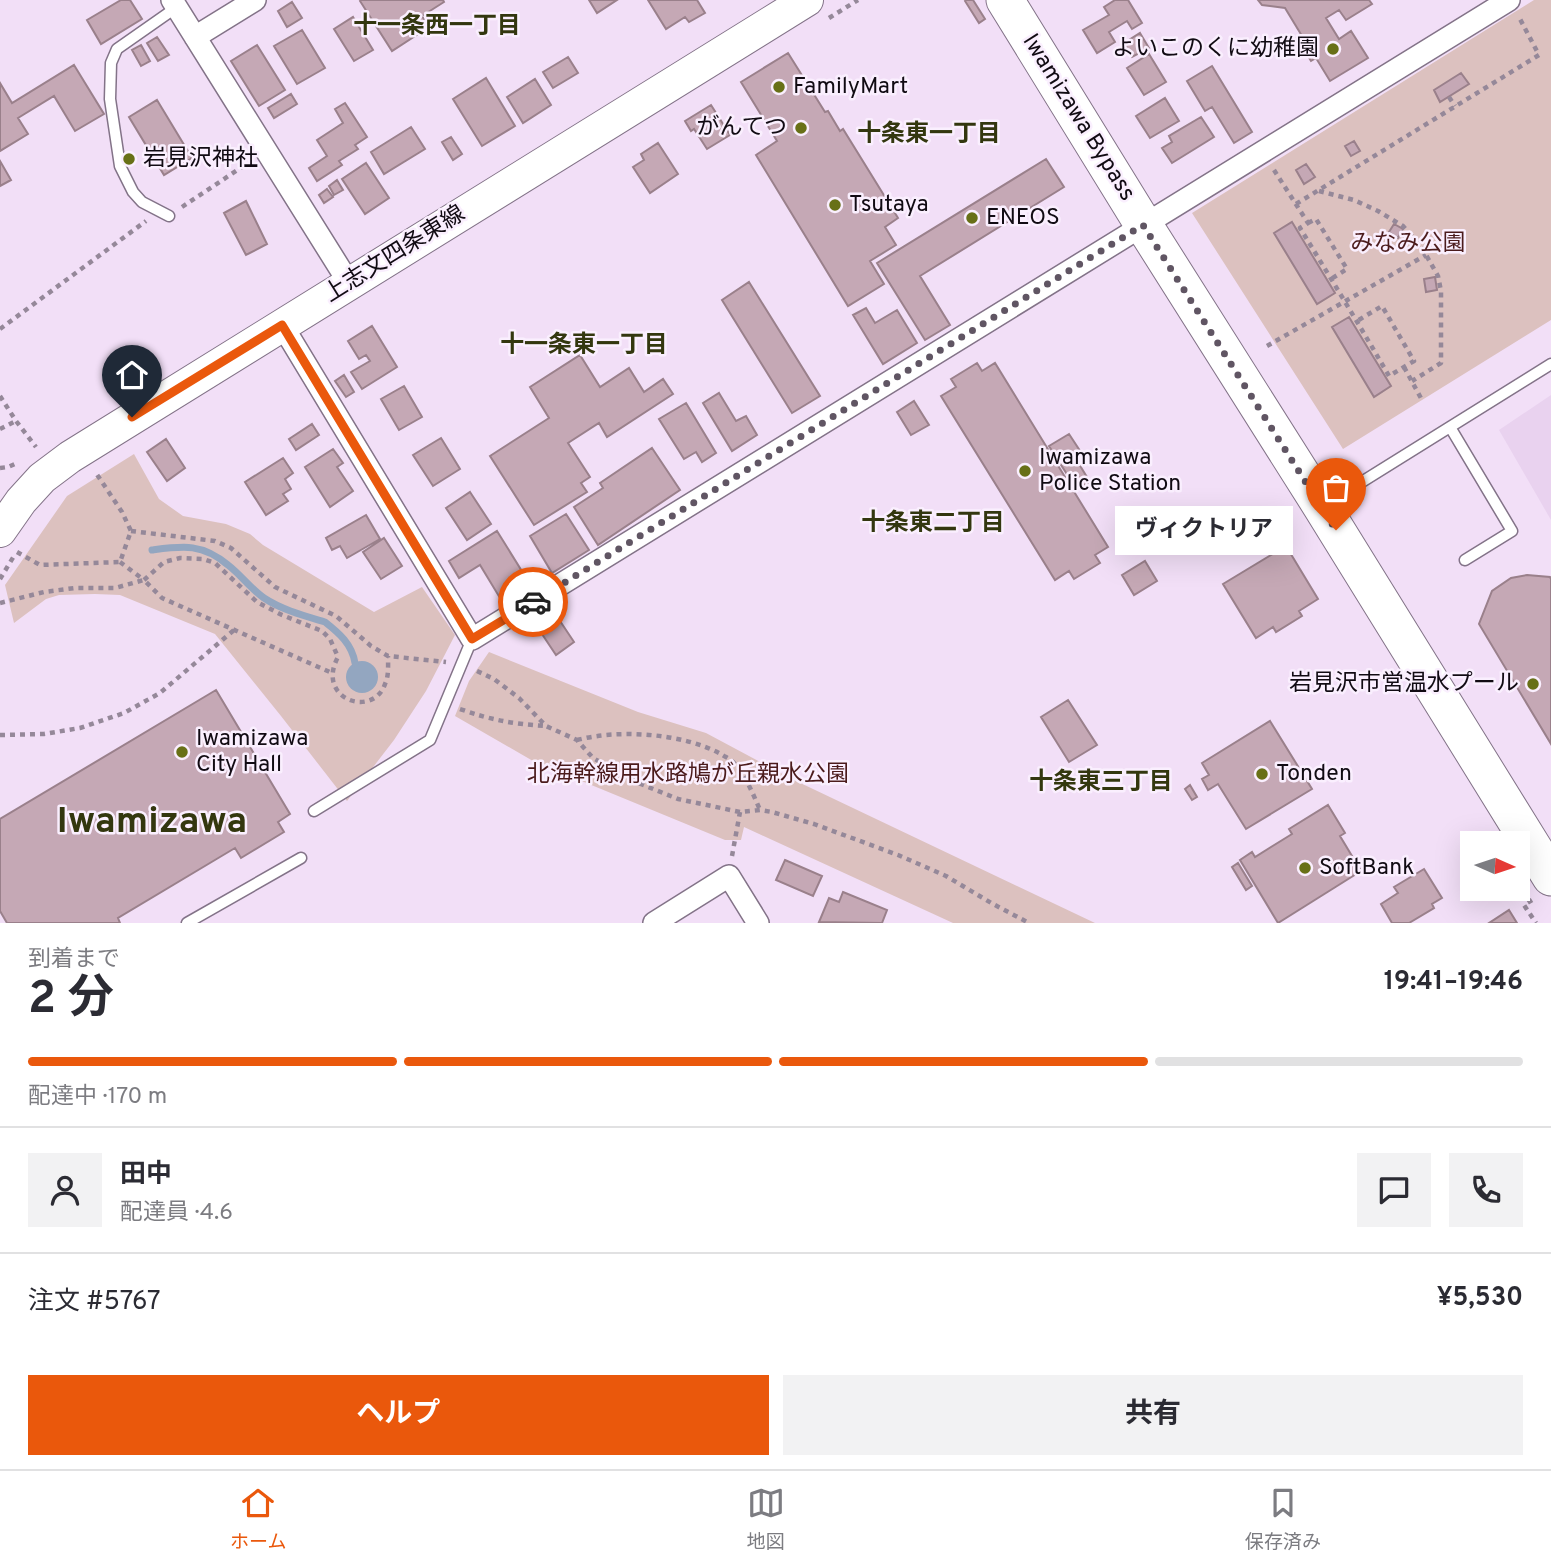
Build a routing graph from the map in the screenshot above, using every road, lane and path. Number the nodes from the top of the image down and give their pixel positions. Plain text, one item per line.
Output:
1 (256, 0) edge
2 (807, 0) edge
3 (1005, 0) edge
4 (174, 4) edge
5 (1512, 5) edge
6 (195, 37) junction
7 (1449, 97) dead end
8 (1455, 106) junction
9 (266, 151) junction
10 (1263, 151) junction
11 (1318, 190) junction
12 (1296, 204) junction
13 (169, 216) junction
14 (1308, 223) junction
15 (1143, 225) junction
16 (1426, 255) junction
17 (1331, 279) junction
18 (349, 283) junction
19 (1346, 301) junction
20 (1357, 321) junction
21 (282, 325) junction
22 (0, 330) edge
23 (1267, 346) dead end
24 (1551, 364) edge
25 (1404, 367) junction
26 (1412, 381) junction
27 (0, 396) edge
28 (1422, 400) dead end
29 (16, 421) junction
30 (1450, 427) junction
31 (0, 429) edge
32 (36, 447) dead end
33 (93, 470) dead end
34 (1322, 507) junction
35 (131, 531) junction
36 (8, 541) edge
37 (1465, 560) dead end
38 (120, 562) junction
39 (144, 580) junction
40 (0, 603) edge
41 (234, 630) junction
42 (472, 639) junction
43 (388, 656) junction
44 (463, 664) junction
45 (332, 673) junction
46 (446, 704) junction
47 (546, 726) junction
48 (0, 735) edge
49 (578, 740) junction
50 (760, 810) junction
51 (314, 811) dead end
52 (740, 812) junction
53 (301, 858) dead end
54 (729, 876) junction
55 (1551, 877) edge
56 (1524, 905) dead end
57 (187, 923) edge
58 (654, 923) edge
59 (758, 923) edge
60 (1029, 923) edge
61 (1536, 923) edge

1 - 6 street
2 - 18 main road, 上志文四条東線
3 - 15 highway, Iwamizawa Bypass
4 - 6 street
4 - 13 lane
5 - 8 path
5 - 10 street
6 - 9 street
7 - 8 path
8 - 11 path
9 - 13 path
9 - 18 street
10 - 12 path
10 - 15 street
11 - 12 path
11 - 16 path
12 - 14 path
13 - 22 path
14 - 17 path
14 - 17 path
15 - 34 highway, Iwamizawa Bypass
15 - 42 street
16 - 19 path
16 - 26 path
17 - 19 path
18 - 21 main road, 上志文四条東線
19 - 20 path
19 - 23 path
20 - 25 path
20 - 25 path
21 - 36 main road, 上志文四条東線
21 - 42 street
24 - 30 lane
25 - 26 path
26 - 28 path
27 - 29 path
29 - 31 path
29 - 32 path
30 - 34 lane
30 - 37 lane
33 - 35 path
34 - 55 highway, Iwamizawa Bypass
35 - 38 path
35 - 43 path
36 - 38 path
38 - 39 path
39 - 40 path
39 - 41 path
39 - 45 path
41 - 45 path
41 - 48 path
42 - 44 lane
43 - 44 path
43 - 45 path
44 - 46 lane
44 - 47 path
46 - 47 path
46 - 51 lane
47 - 49 path
49 - 50 path
49 - 52 path
50 - 52 path
50 - 60 path
52 - 54 path
53 - 57 lane
54 - 58 street
54 - 59 street
56 - 61 path

